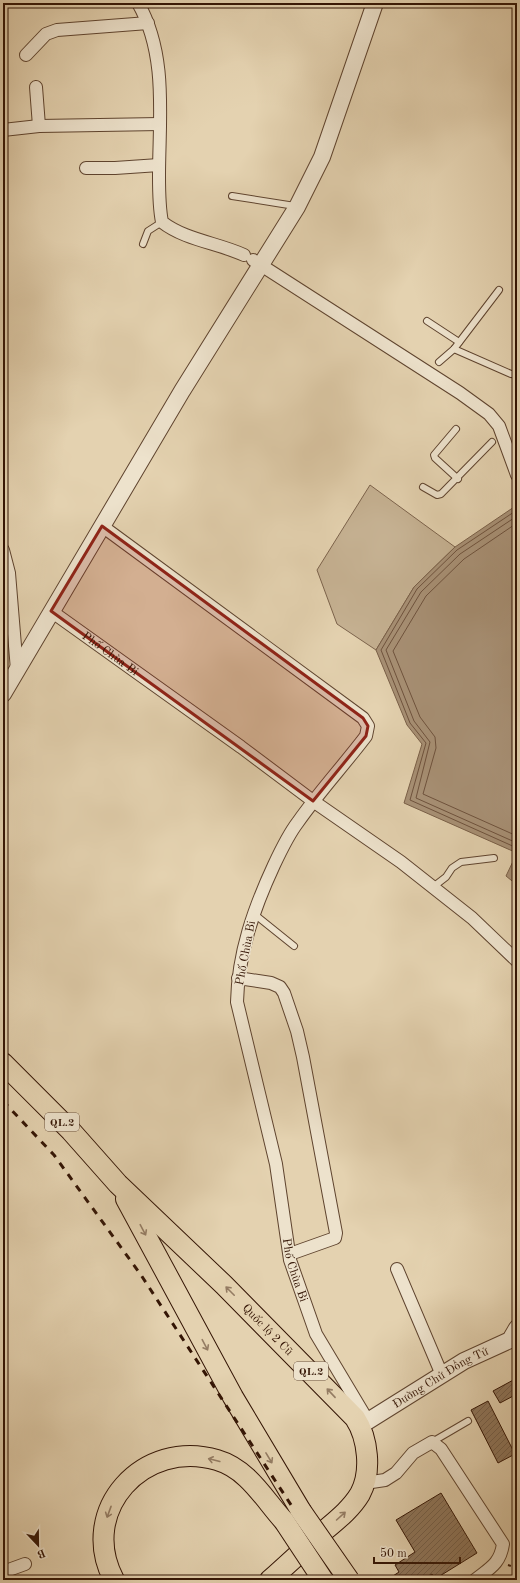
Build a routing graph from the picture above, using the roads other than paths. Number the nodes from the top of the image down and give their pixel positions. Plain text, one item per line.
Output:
1 (138, 3) edge
2 (375, 3) edge
3 (148, 23) junction
4 (26, 55) dead end
5 (36, 87) dead end
6 (160, 124) junction
7 (39, 126) junction
8 (3, 130) edge
9 (159, 166) junction
10 (86, 168) dead end
11 (232, 196) dead end
12 (297, 207) junction
13 (162, 222) junction
14 (143, 244) dead end
15 (252, 260) junction
16 (499, 290) dead end
17 (426, 321) dead end
18 (459, 342) junction
19 (454, 348) junction
20 (439, 362) dead end
21 (511, 374) dead end
22 (456, 429) dead end
23 (492, 442) dead end
24 (517, 475) edge
25 (458, 479) junction
26 (423, 487) dead end
27 (102, 526) junction
28 (3, 550) edge
29 (51, 612) junction
30 (17, 670) junction
31 (3, 694) edge
32 (313, 801) junction
33 (494, 858) dead end
34 (433, 887) junction
35 (253, 913) junction
36 (294, 946) dead end
37 (517, 961) edge
38 (238, 978) junction
39 (3, 1063) edge
40 (118, 1184) junction
41 (290, 1254) junction
42 (397, 1269) dead end
43 (515, 1336) edge
44 (442, 1375) junction
45 (468, 1421) dead end
46 (364, 1423) junction
47 (432, 1442) junction
48 (365, 1483) junction
49 (24, 1564) dead end
50 (3, 1572) edge
51 (114, 1580) edge
52 (270, 1580) edge
53 (323, 1580) edge
54 (349, 1580) edge
55 (475, 1580) edge

1 - 3 street
2 - 12 street
3 - 4 street
3 - 6 street
5 - 7 street
6 - 7 street
6 - 9 street
7 - 8 street
9 - 10 street
9 - 13 street
11 - 12 lane
12 - 15 street
13 - 14 lane
13 - 15 street
15 - 24 street
15 - 27 street
16 - 18 lane
17 - 18 lane
18 - 19 lane
19 - 20 lane
19 - 21 lane
22 - 25 lane
23 - 25 lane
25 - 26 lane
27 - 29 street
27 - 32 street
28 - 30 street
29 - 30 street
29 - 32 street, Phố Chùa Bi
30 - 31 street
32 - 34 street
32 - 35 street, Phố Chùa Bi
33 - 34 lane
34 - 37 street
35 - 36 lane
35 - 38 street, Phố Chùa Bi
38 - 41 street, Phố Chùa Bi
38 - 41 street
39 - 40 main road, Quốc lộ 2 Cũ / QL.2
46 -> 40 main road, Quốc lộ 2 Cũ / QL.2
40 -> 54 main road, Quốc lộ 2 Cũ / QL.2, bridge
41 - 46 street, Phố Chùa Bi
42 - 44 street
43 - 44 street, Đường Chử Đồng Tử
44 - 46 street, Đường Chử Đồng Tử
45 - 47 lane
46 - 48 main road, Quốc lộ 2 Cũ / QL.2
47 - 48 street
47 - 55 street
52 -> 48 main road, Quốc lộ 2 Cũ / QL.2
49 - 50 street
53 -> 51 main road, bridge

